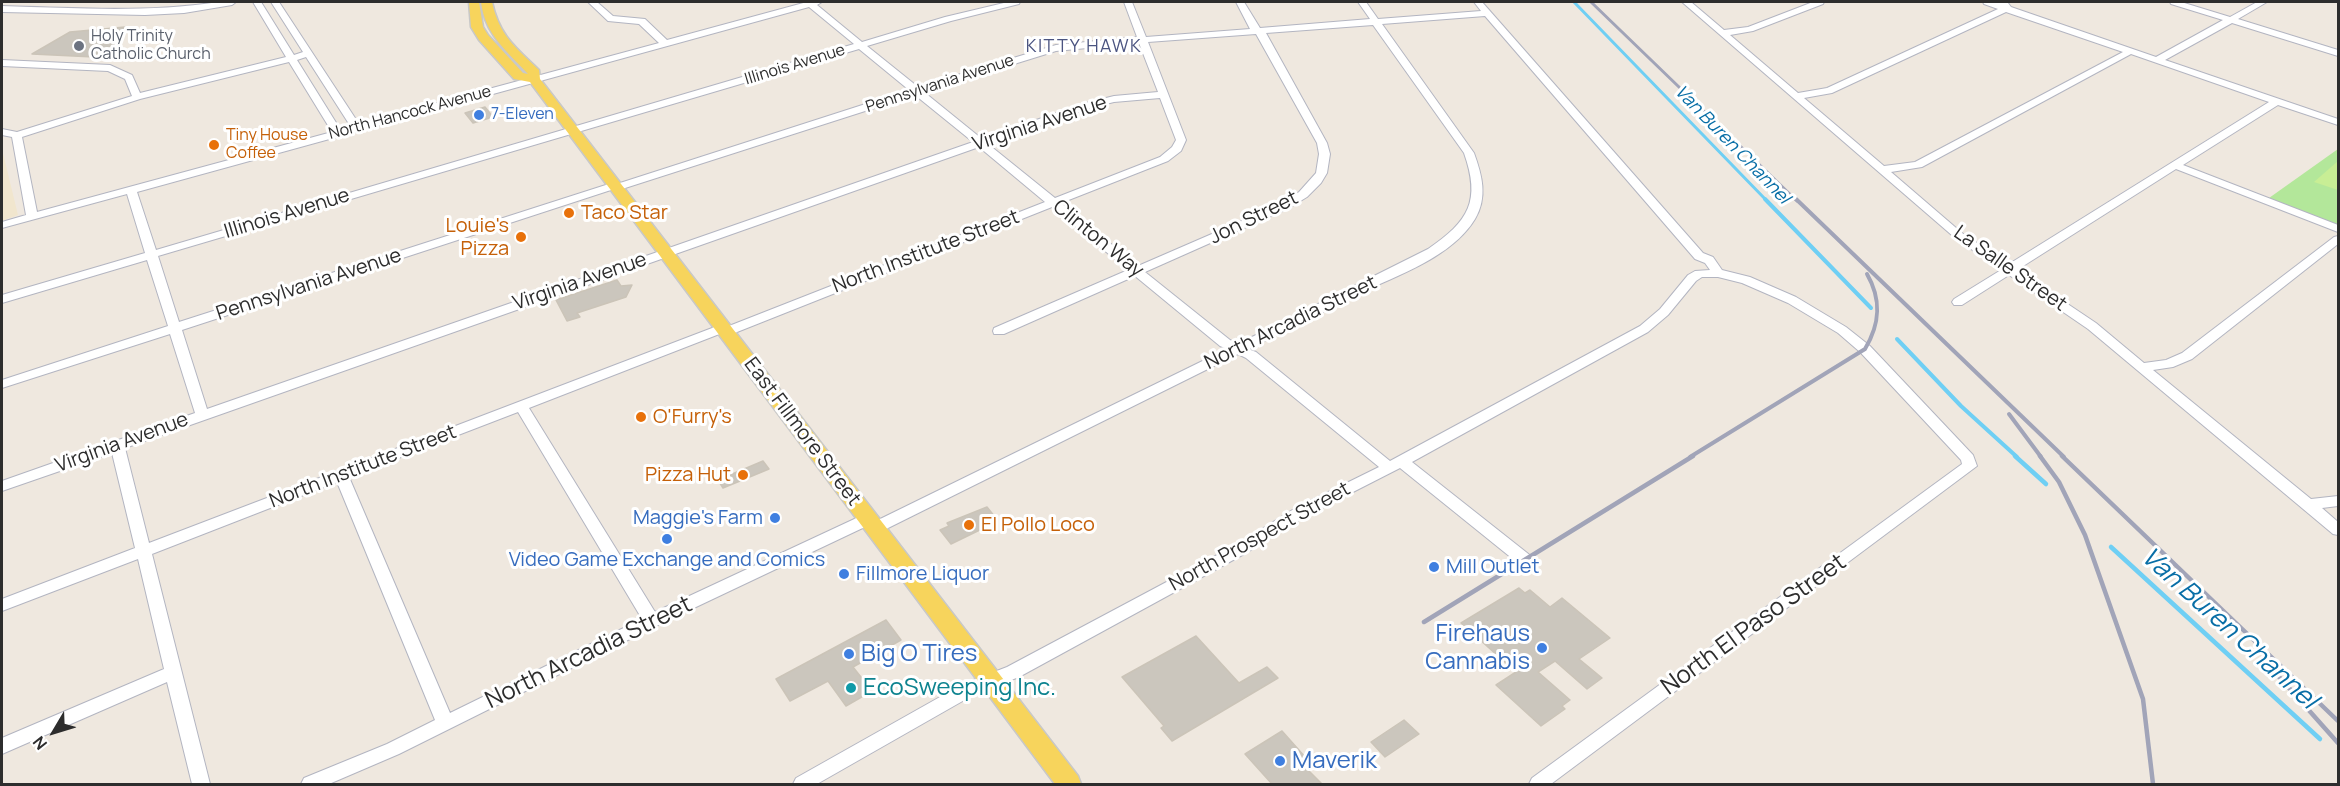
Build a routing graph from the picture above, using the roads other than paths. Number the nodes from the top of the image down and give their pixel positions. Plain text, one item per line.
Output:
1 (232, 2) edge
2 (257, 2) edge
3 (274, 2) edge
4 (474, 2) edge
5 (487, 2) edge
6 (592, 2) edge
7 (1016, 2) edge
8 (1128, 2) edge
9 (1240, 2) edge
10 (1362, 2) edge
11 (1478, 2) edge
12 (1686, 2) edge
13 (1820, 2) edge
14 (1987, 2) edge
15 (2174, 2) edge
16 (2263, 2) edge
17 (814, 3) edge
18 (2009, 5) edge
19 (2, 9) edge
20 (1488, 13) junction
21 (2230, 20) junction
22 (1376, 21) junction
23 (1258, 30) junction
24 (1722, 33) junction
25 (1143, 39) junction
26 (665, 43) junction
27 (861, 45) junction
28 (2131, 51) junction
29 (2338, 53) edge
30 (308, 54) junction
31 (293, 58) junction
32 (2157, 60) junction
33 (2, 63) edge
34 (534, 80) junction
35 (918, 91) junction
36 (1163, 95) junction
37 (1796, 96) junction
38 (137, 97) junction
39 (2277, 101) junction
40 (2338, 122) edge
41 (356, 127) junction
42 (574, 130) junction
43 (2, 132) edge
44 (337, 132) junction
45 (16, 135) junction
46 (981, 143) junction
47 (2175, 165) junction
48 (1881, 169) junction
49 (617, 186) junction
50 (131, 190) junction
51 (1053, 202) junction
52 (32, 216) junction
53 (2, 225) edge
54 (2338, 229) edge
55 (2338, 239) edge
56 (666, 254) junction
57 (150, 255) junction
58 (1138, 271) junction
59 (2009, 271) junction
60 (1711, 273) junction
61 (2, 299) edge
62 (1958, 302) dead end
63 (176, 328) junction
64 (725, 329) junction
65 (999, 331) dead end
66 (1238, 349) junction
67 (2142, 367) junction
68 (2, 384) edge
69 (521, 405) junction
70 (202, 415) junction
71 (117, 445) junction
72 (1395, 465) junction
73 (341, 476) junction
74 (2, 486) edge
75 (2338, 501) edge
76 (2308, 505) junction
77 (871, 524) junction
78 (2338, 530) edge
79 (142, 552) junction
80 (1530, 564) dead end
81 (2, 605) edge
82 (652, 621) junction
83 (174, 672) junction
84 (990, 680) junction
85 (446, 724) junction
86 (2, 746) edge
87 (201, 784) edge
88 (310, 784) edge
89 (802, 784) edge
90 (1069, 784) edge
91 (1538, 784) edge

1 - 19 street
2 - 31 street
3 - 30 street
4 - 34 main road, East Fillmore Street
5 - 34 main road, East Fillmore Street
6 - 26 street
7 - 27 street, Illinois Avenue
8 - 25 street, North Institute Street
9 - 23 street, Jon Street
10 - 22 street, North Arcadia Street
11 - 20 street
12 - 24 street, La Salle Street
13 - 24 street
14 - 18 street
15 - 21 street
16 - 21 street
17 - 26 street, North Hancock Avenue
17 - 27 street, Clinton Way
18 - 28 street
18 - 37 street
20 - 22 street, Pennsylvania Avenue
20 - 60 street
21 - 29 street
21 - 32 street
22 - 23 street, Pennsylvania Avenue
22 - 66 street, North Arcadia Street
23 - 25 street, Pennsylvania Avenue
23 - 58 street, Jon Street
24 - 37 street, La Salle Street
25 - 35 street, Pennsylvania Avenue
25 - 36 street, North Institute Street
26 - 34 street, North Hancock Avenue
27 - 35 street, Clinton Way
27 - 42 street, Illinois Avenue
28 - 32 street
28 - 48 street
30 - 31 street
30 - 41 street
31 - 38 street
31 - 44 street
32 - 39 street
33 - 38 street
34 - 41 street, North Hancock Avenue
34 - 42 main road, East Fillmore Street
35 - 46 street, Clinton Way
35 - 49 street, Pennsylvania Avenue
36 - 46 street, Virginia Avenue
36 - 51 street, North Institute Street
37 - 48 street, La Salle Street
38 - 45 street
39 - 40 street
39 - 47 street
41 - 44 street, North Hancock Avenue
42 - 49 main road, East Fillmore Street
42 - 57 street, Illinois Avenue
43 - 45 street
44 - 50 street, North Hancock Avenue
45 - 52 street
46 - 51 street, Clinton Way
46 - 56 street, Virginia Avenue
47 - 54 street
47 - 59 street
48 - 59 street, La Salle Street
49 - 56 main road, East Fillmore Street
49 - 63 street, Pennsylvania Avenue
50 - 52 street, North Hancock Avenue
50 - 57 street
51 - 58 street, Clinton Way
51 - 64 street, North Institute Street
52 - 53 street, North Hancock Avenue
55 - 67 street
56 - 64 main road, East Fillmore Street
56 - 70 street, Virginia Avenue
57 - 61 street, Illinois Avenue
57 - 63 street
58 - 65 street, Jon Street
58 - 66 street, Clinton Way
59 - 62 street
59 - 67 street, La Salle Street
60 - 72 street, North Prospect Street
60 - 91 street, North El Paso Street
63 - 68 street, Pennsylvania Avenue
63 - 70 street
64 - 69 street, North Institute Street
64 - 77 main road, East Fillmore Street
66 - 72 street, Clinton Way
66 - 77 street, North Arcadia Street
67 - 76 street, La Salle Street
69 - 73 street, North Institute Street
69 - 82 street
70 - 71 street, Virginia Avenue
71 - 74 street, Virginia Avenue
71 - 79 street
72 - 80 street, Clinton Way
72 - 84 street, North Prospect Street
73 - 79 street, North Institute Street
73 - 85 street
75 - 76 street
76 - 78 street, La Salle Street
77 - 82 street, North Arcadia Street
77 - 84 main road, East Fillmore Street
79 - 81 street, North Institute Street
79 - 83 street
82 - 85 street, North Arcadia Street
83 - 86 street
83 - 87 street
84 - 89 street, North Prospect Street
84 - 90 main road, East Fillmore Street
85 - 88 street, North Arcadia Street

